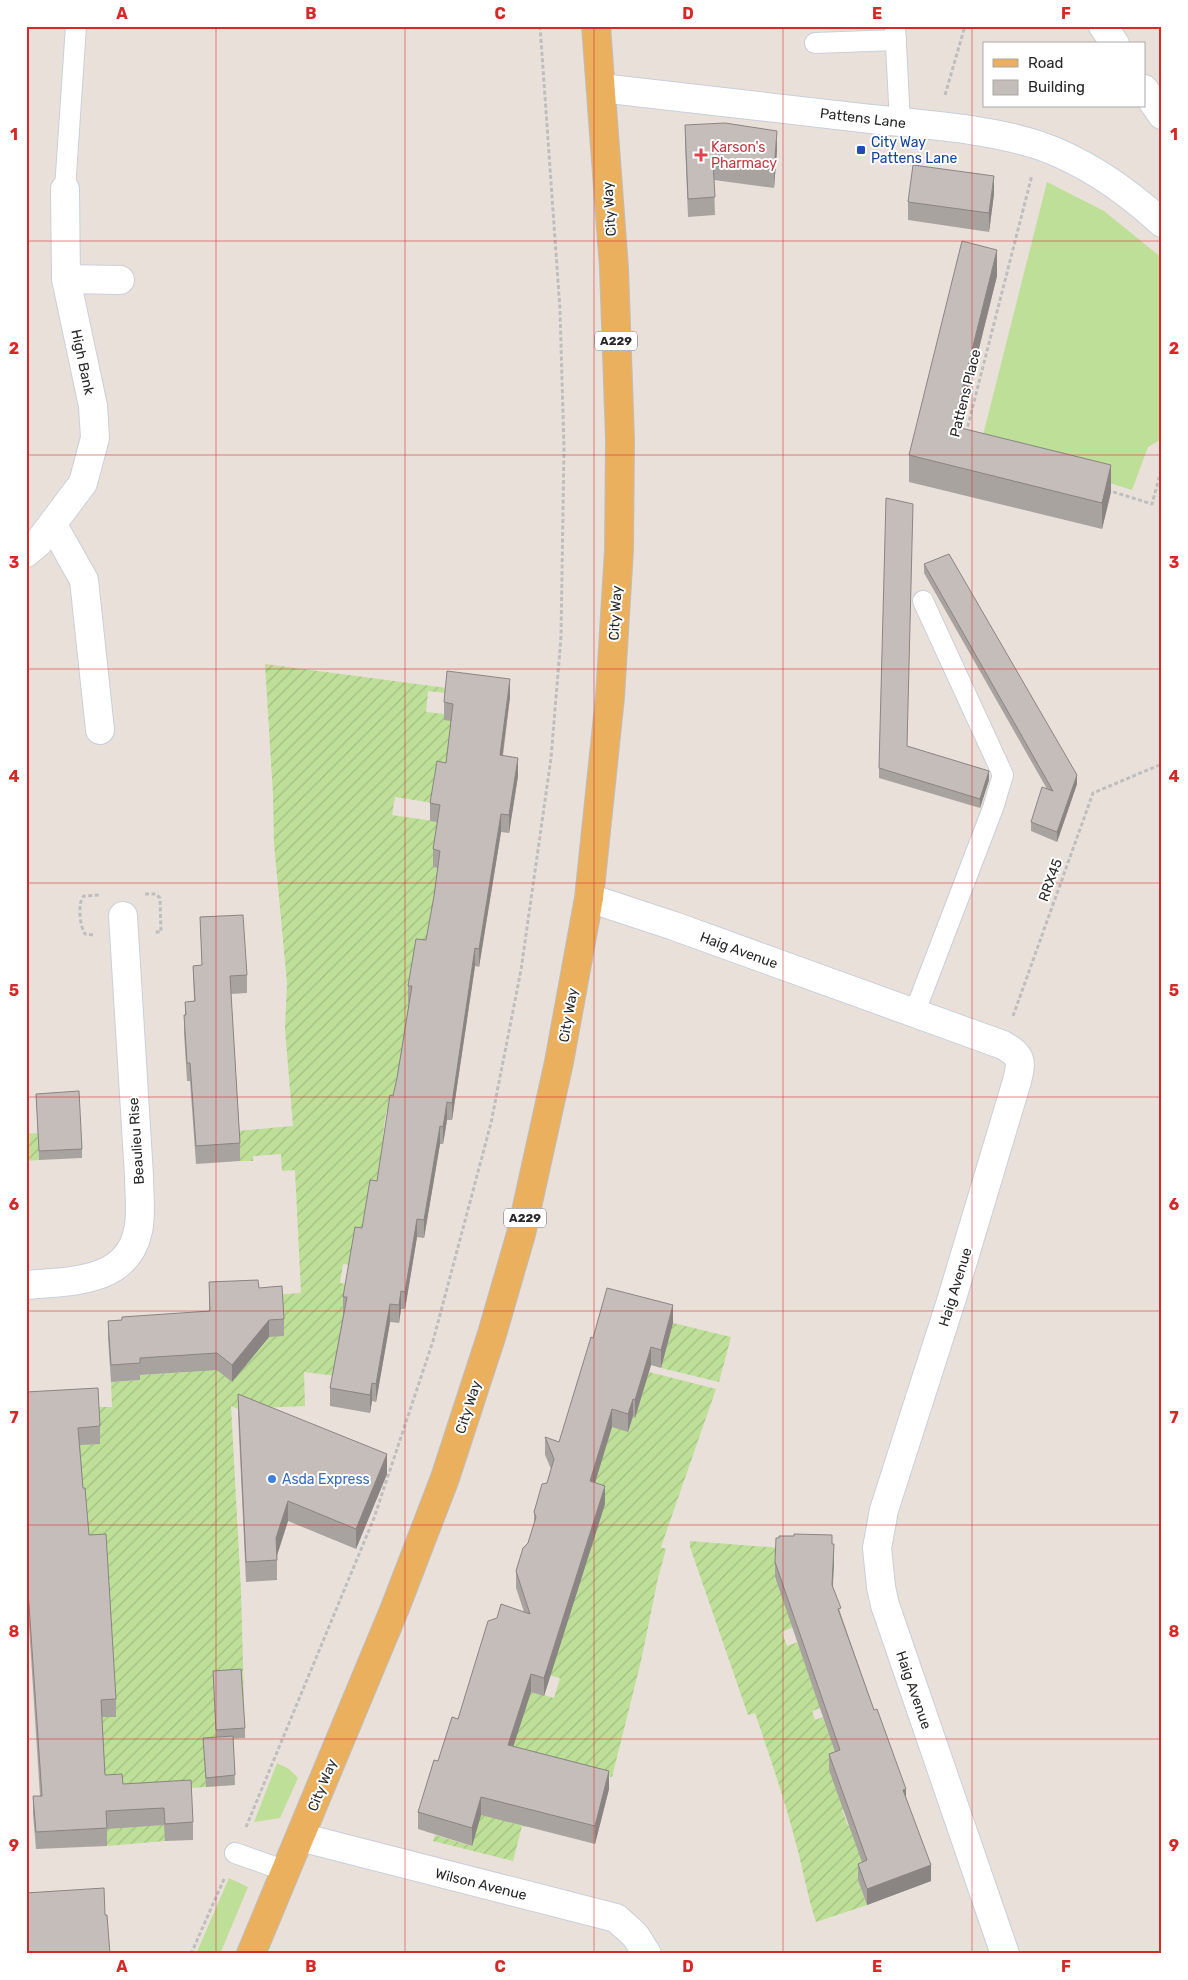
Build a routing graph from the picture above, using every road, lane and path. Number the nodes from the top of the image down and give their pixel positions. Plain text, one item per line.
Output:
1 (76, 26) edge
2 (540, 26) edge
3 (596, 26) edge
4 (965, 26) edge
5 (1103, 26) edge
6 (895, 33) edge
7 (1114, 42) edge
8 (815, 43) dead end
9 (601, 88) junction
10 (1146, 92) edge
11 (1162, 115) edge
12 (900, 122) junction
13 (935, 126) junction
14 (1040, 146) junction
15 (65, 189) joint
16 (1162, 223) edge
17 (66, 279) junction
18 (120, 280) dead end
19 (966, 437) edge
20 (1162, 466) edge
21 (1105, 489) edge
22 (53, 525) junction
23 (26, 553) edge
24 (923, 601) dead end
25 (100, 730) dead end
26 (1162, 764) edge
27 (589, 898) junction
28 (123, 916) dead end
29 (914, 1014) junction
30 (1003, 1045) junction
31 (26, 1285) edge
32 (300, 1837) junction
33 (235, 1853) junction
34 (286, 1871) junction
35 (191, 1954) edge
36 (251, 1954) edge
37 (646, 1954) edge
38 (1005, 1954) edge

1 - 15 lane
2 - 33 path
3 - 9 main road, City Way / A229
4 - 13 path
5 - 7 street
6 - 8 lane
6 - 12 lane
9 - 12 street, Pattens Lane
9 - 27 main road, City Way / A229
10 - 11 street
12 - 13 street, Pattens Lane
13 - 14 street, Pattens Lane
14 - 16 street, Pattens Lane
14 - 19 path, Pattens Place
15 - 17 street, High Bank
17 - 18 street
17 - 22 street, High Bank
20 - 21 path
22 - 23 street, High Bank
22 - 25 street
24 - 29 lane
26 - 30 path, RRX45
27 - 29 street, Haig Avenue
27 - 32 main road, City Way / A229
28 - 31 street, Beaulieu Rise
29 - 30 street, Haig Avenue
30 - 38 street, Haig Avenue
32 - 34 main road, City Way / A229
32 - 37 street, Wilson Avenue
33 - 34 lane
33 - 35 path
34 - 36 main road, City Way / A229

